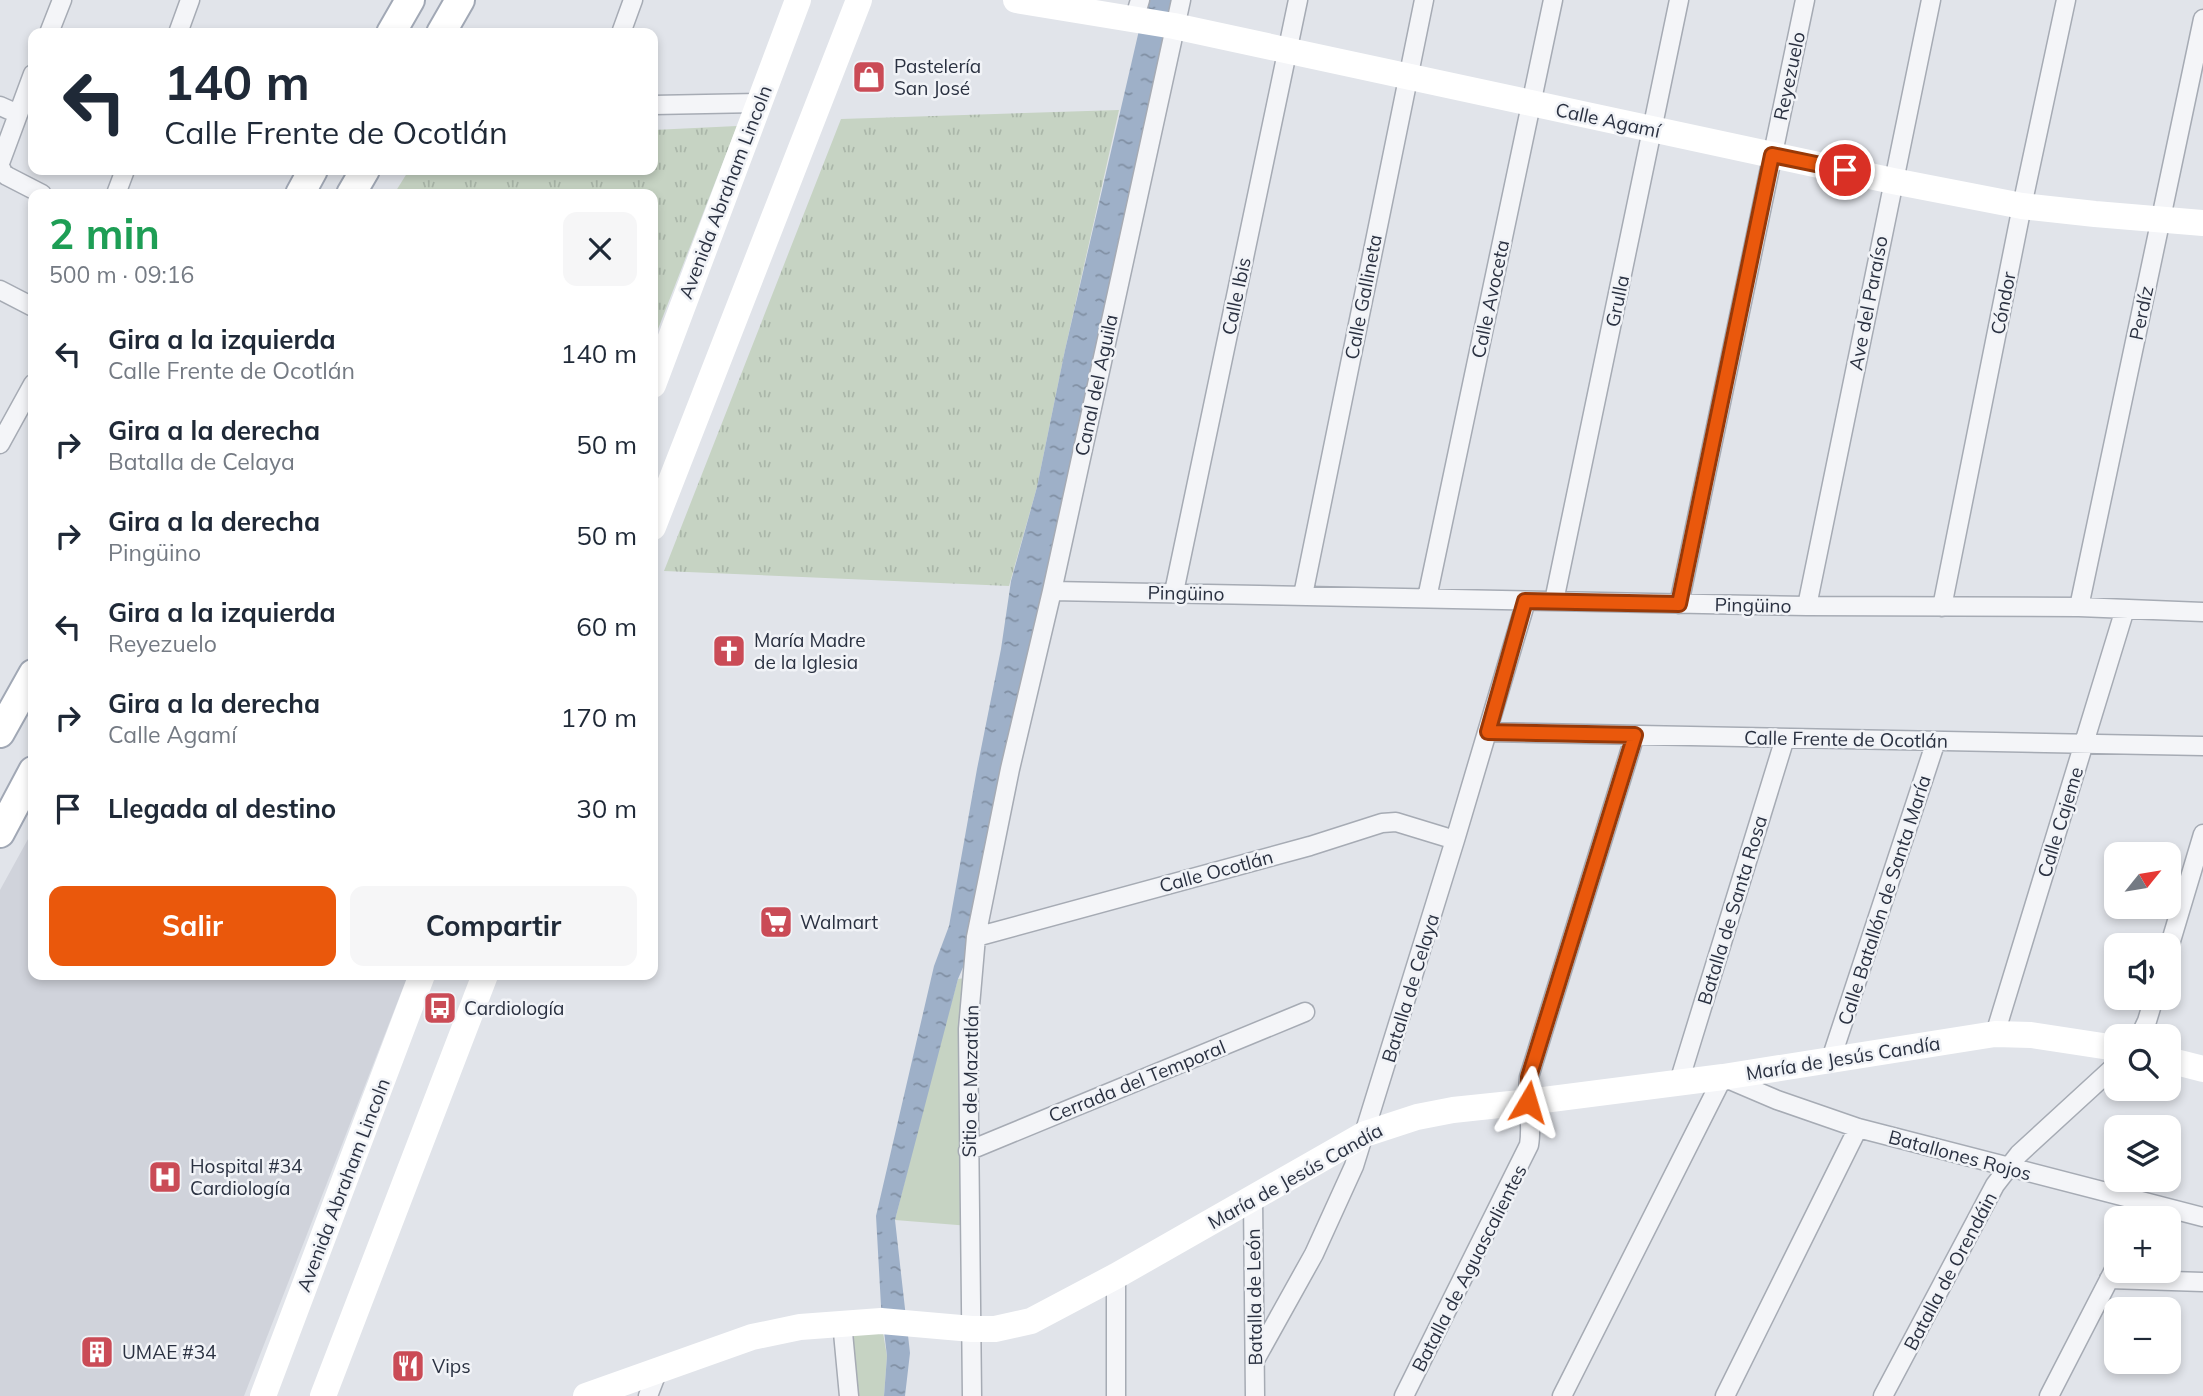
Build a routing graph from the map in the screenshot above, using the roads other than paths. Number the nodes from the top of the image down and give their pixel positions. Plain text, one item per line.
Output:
1 (62, 0) edge
2 (190, 0) edge
3 (410, 0) edge
4 (460, 0) edge
5 (633, 0) edge
6 (797, 0) edge
7 (859, 0) edge
8 (1016, 0) edge
9 (1181, 0) edge
10 (1298, 0) edge
11 (1424, 0) edge
12 (1553, 0) edge
13 (1679, 0) edge
14 (1805, 0) edge
15 (1931, 0) edge
16 (2066, 0) edge
17 (1151, 18) edge
18 (2203, 19) edge
19 (51, 28) edge
20 (179, 28) edge
21 (394, 28) edge
22 (445, 28) edge
23 (623, 28) edge
24 (1287, 51) junction
25 (1408, 76) junction
26 (28, 87) edge
27 (758, 103) junction
28 (1531, 104) junction
29 (658, 105) edge
30 (0, 106) edge
31 (18, 114) junction
32 (1653, 129) junction
33 (1772, 155) junction
34 (1, 167) edge
35 (1893, 181) junction
36 (34, 189) edge
37 (2022, 206) junction
38 (2161, 220) junction
39 (2203, 223) edge
40 (0, 290) edge
41 (28, 304) edge
42 (658, 372) edge
43 (28, 393) edge
44 (0, 444) edge
45 (658, 514) edge
46 (1052, 591) junction
47 (1174, 592) junction
48 (1303, 595) junction
49 (1427, 598) junction
50 (1525, 601) junction
51 (1555, 601) junction
52 (1679, 604) junction
53 (1807, 606) junction
54 (1942, 607) junction
55 (2079, 607) junction
56 (2124, 609) junction
57 (2203, 612) edge
58 (28, 683) edge
59 (1488, 732) junction
60 (0, 733) edge
61 (1635, 735) junction
62 (1785, 738) junction
63 (1936, 741) junction
64 (2083, 744) junction
65 (2203, 746) edge
66 (1010, 769) joint
67 (28, 780) edge
68 (0, 833) edge
69 (2203, 834) edge
70 (1455, 840) junction
71 (2173, 933) edge
72 (976, 937) junction
73 (420, 980) edge
74 (483, 980) edge
75 (1306, 1012) dead end
76 (1995, 1034) junction
77 (2104, 1046) edge
78 (1831, 1059) junction
79 (2181, 1063) edge
80 (2203, 1069) edge
81 (2104, 1076) edge
82 (1723, 1077) junction
83 (1679, 1082) junction
84 (1528, 1102) junction
85 (1858, 1128) junction
86 (1365, 1134) junction
87 (968, 1151) junction
88 (2008, 1167) junction
89 (1253, 1198) junction
90 (2129, 1206) edge
91 (2181, 1215) edge
92 (2203, 1217) edge
93 (1116, 1276) junction
94 (2181, 1280) edge
95 (2203, 1282) edge
96 (2107, 1283) edge
97 (842, 1322) junction
98 (972, 1329) junction
99 (1255, 1360) junction
100 (658, 1370) junction
101 (263, 1396) edge
102 (323, 1396) edge
103 (586, 1396) edge
104 (648, 1396) edge
105 (849, 1396) edge
106 (972, 1396) edge
107 (1116, 1396) edge
108 (1255, 1396) edge
109 (1404, 1396) edge
110 (1562, 1396) edge
111 (1725, 1396) edge
112 (1883, 1396) edge
113 (2049, 1396) edge

1 - 19 street
2 - 20 street
3 - 21 main road
4 - 22 main road
5 - 23 street
6 - 27 street, Avenida Abraham Lincoln
7 - 45 street
8 - 17 street, Calle Agamí
9 - 17 street, Canal del Aguila
10 - 24 street, Calle Ibis
11 - 25 street, Calle Gallineta
12 - 28 street, Calle Avoceta
13 - 32 street, Grulla
14 - 33 street, Reyezuelo
15 - 35 street, Ave del Paraíso
16 - 37 street, Cóndor
17 - 24 street, Calle Agamí
17 - 46 street, Canal del Aguila
18 - 38 street, Perdíz
24 - 25 street, Calle Agamí
24 - 47 street, Calle Ibis
25 - 28 street, Calle Agamí
25 - 48 street, Calle Gallineta
26 - 31 street
27 - 29 street
27 - 42 street, Avenida Abraham Lincoln
28 - 32 street, Calle Agamí
28 - 49 street, Calle Avoceta
30 - 31 street
31 - 34 street
32 - 33 street, Calle Agamí
32 - 51 street, Grulla
33 - 35 street, Calle Agamí
33 - 52 street, Reyezuelo
34 - 36 street
35 - 37 street, Calle Agamí
35 - 53 street, Ave del Paraíso
37 - 38 street, Calle Agamí
37 - 54 street, Cóndor
38 - 39 street, Calle Agamí
38 - 55 street, Perdíz
40 - 41 street
43 - 44 street
46 - 47 street, Pingüino
46 - 66 street, Canal del Aguila
47 - 48 street, Pingüino
48 - 49 street, Pingüino
49 - 50 street, Pingüino
50 - 51 street, Pingüino
50 - 59 street, Batalla de Celaya
51 - 52 street, Pingüino
52 - 53 street, Pingüino
53 - 54 street, Pingüino
54 - 55 street, Pingüino
55 - 56 street, Pingüino
56 - 57 street, Pingüino
56 - 64 street, Calle Cajeme
58 - 60 main road
59 - 61 street, Calle Frente de Ocotlán
59 - 70 street, Batalla de Celaya
61 - 62 street, Calle Frente de Ocotlán
61 - 84 street, Batalla de Aguascalientes
62 - 63 street, Calle Frente de Ocotlán
62 - 83 street, Batalla de Santa Rosa
63 - 64 street, Calle Frente de Ocotlán
63 - 78 street, Calle Batallón de Santa María
64 - 65 street, Calle Frente de Ocotlán
64 - 76 street, Calle Cajeme
66 - 72 street, Sitio de Mazatlán
67 - 68 main road
69 - 71 street
70 - 72 street, Calle Ocotlán
70 - 86 street, Batalla de Celaya
72 - 87 street, Sitio de Mazatlán
73 - 101 street, Avenida Abraham Lincoln
74 - 102 street
75 - 87 street, Cerrada del Temporal
76 - 77 street, María de Jesús Candía
76 - 78 street, María de Jesús Candía
78 - 82 street, María de Jesús Candía
79 - 80 street
81 - 88 street, Batalla de Orendáin
82 - 83 street, María de Jesús Candía
82 - 85 street, Batallones Rojos
82 - 110 street
83 - 84 street, María de Jesús Candía
84 - 86 street, María de Jesús Candía
84 - 109 street, Batalla de Aguascalientes
85 - 88 street, Batallones Rojos
85 - 111 street
86 - 89 street, María de Jesús Candía
86 - 99 street, Batalla de Celaya
87 - 98 street, Sitio de Mazatlán
88 - 90 street, Batallones Rojos
88 - 112 street, Batalla de Orendáin
89 - 93 street, María de Jesús Candía
89 - 99 street, Batalla de León
91 - 92 street, Batallones Rojos
93 - 98 street, María de Jesús Candía
93 - 107 street
94 - 95 street
96 - 113 street
97 - 98 street, María de Jesús Candía
97 - 100 street, María de Jesús Candía
97 - 105 street
98 - 106 street, Sitio de Mazatlán
99 - 108 street, Batalla de León
100 - 103 street, María de Jesús Candía
100 - 104 street

